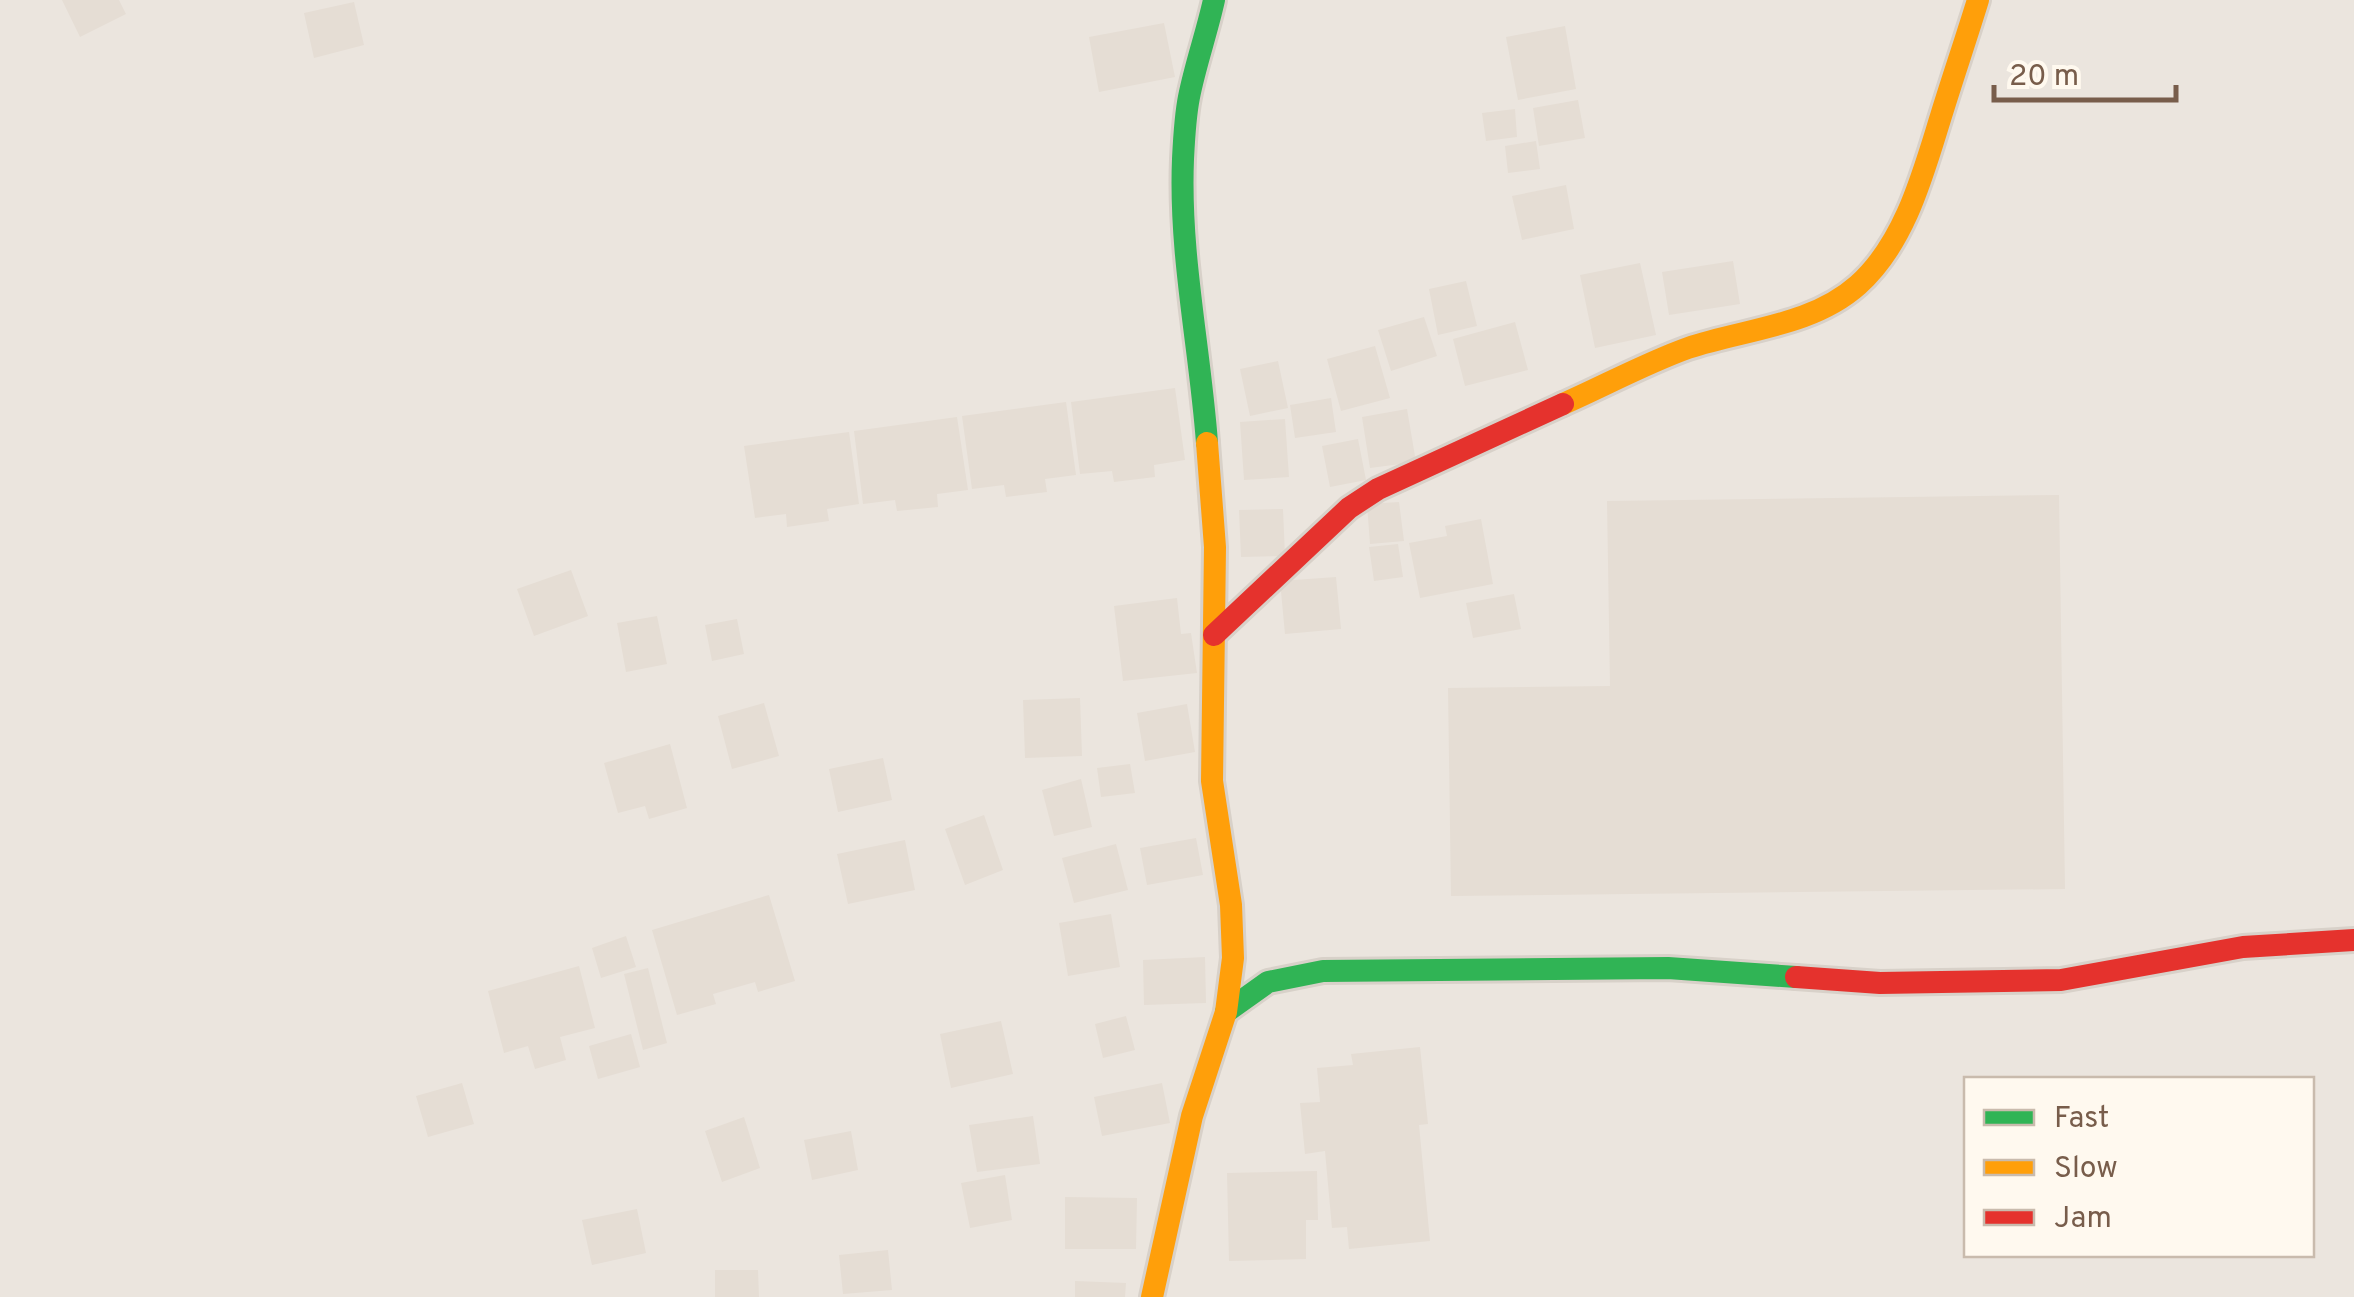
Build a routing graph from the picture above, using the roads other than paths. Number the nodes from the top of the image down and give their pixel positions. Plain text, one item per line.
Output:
1 (1214, 0) edge
2 (1978, 0) edge
3 (1214, 635) junction
4 (2354, 940) edge
5 (1226, 1012) junction
6 (1152, 1297) edge

1 - 3 street
2 - 3 street
3 - 5 street
4 - 5 street
5 - 6 street

